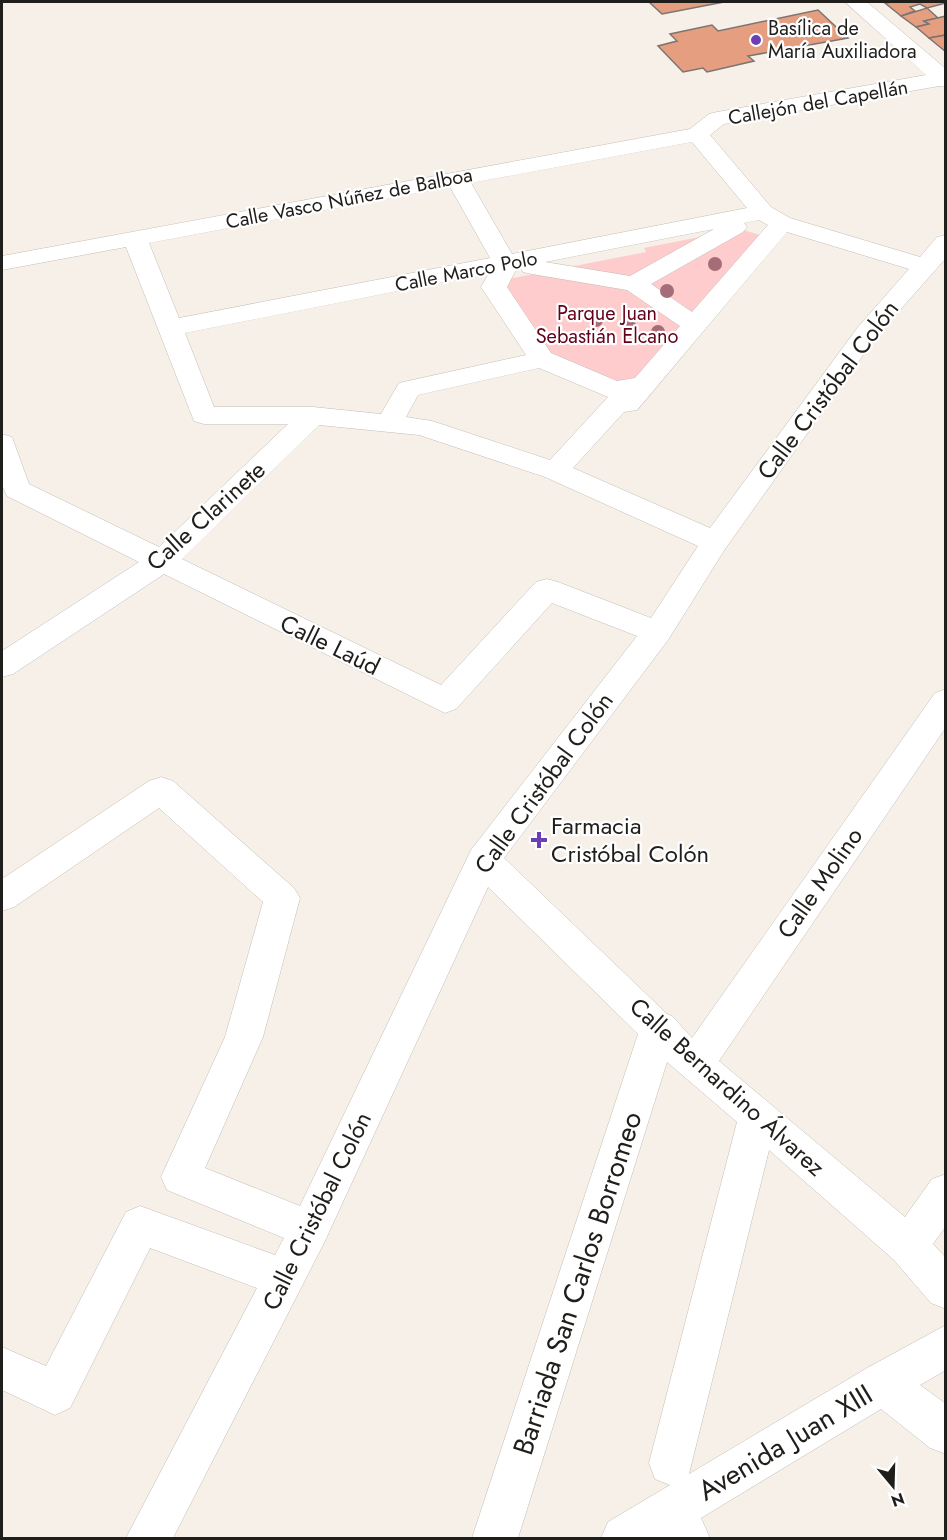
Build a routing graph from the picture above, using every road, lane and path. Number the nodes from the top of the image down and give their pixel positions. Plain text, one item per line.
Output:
1 (855, 2) edge
2 (945, 79) edge
3 (697, 134) junction
4 (456, 177) junction
5 (772, 218) junction
6 (135, 238) junction
7 (935, 254) edge
8 (2, 263) edge
9 (506, 264) junction
10 (633, 284) junction
11 (695, 325) junction
12 (169, 328) junction
13 (542, 359) junction
14 (644, 385) junction
15 (313, 416) junction
16 (390, 423) junction
17 (2, 443) edge
18 (555, 471) junction
19 (9, 493) edge
20 (715, 542) junction
21 (161, 562) junction
22 (657, 632) junction
23 (2, 666) edge
24 (945, 701) edge
25 (483, 860) junction
26 (2, 897) edge
27 (659, 1027) junction
28 (695, 1065) junction
29 (758, 1116) junction
30 (945, 1192) edge
31 (310, 1229) junction
32 (908, 1246) junction
33 (285, 1279) junction
34 (945, 1289) edge
35 (945, 1346) edge
36 (2, 1368) edge
37 (882, 1383) junction
38 (945, 1432) edge
39 (671, 1463) dead end
40 (679, 1524) edge
41 (149, 1539) edge
42 (495, 1539) edge
43 (624, 1539) edge

1 - 2 street
2 - 3 street, Callejón del Capellán
3 - 4 street, Calle Vasco Núñez de Balboa
3 - 5 street
4 - 6 street, Calle Vasco Núñez de Balboa
4 - 9 street
5 - 7 street
5 - 9 street, Calle Marco Polo
5 - 10 street
5 - 11 street
6 - 8 street, Calle Vasco Núñez de Balboa
6 - 12 street
7 - 20 street, Calle Cristóbal Colón
9 - 10 street
9 - 12 street, Calle Marco Polo
9 - 13 street
10 - 11 street
11 - 14 street
12 - 15 street
13 - 14 street
13 - 16 street
14 - 18 street
15 - 16 street
15 - 21 street, Calle Clarinete
16 - 18 street
17 - 19 street, Calle Laúd
18 - 20 street
19 - 21 street, Calle Laúd
20 - 22 street, Calle Cristóbal Colón
21 - 22 street, Calle Laúd
21 - 23 street, Calle Clarinete
22 - 25 street, Calle Cristóbal Colón
24 - 28 street, Calle Molino
25 - 27 street, Calle Bernardino Álvarez
25 - 31 street, Calle Cristóbal Colón
26 - 31 street
27 - 28 street, Calle Bernardino Álvarez
27 - 42 street, Barriada San Carlos Borromeo
28 - 29 street, Calle Bernardino Álvarez
29 - 32 street, Calle Bernardino Álvarez
29 - 39 street
30 - 32 street
31 - 33 street, Calle Cristóbal Colón
32 - 34 street, Calle Bernardino Álvarez
33 - 36 street
33 - 41 street, Calle Cristóbal Colón
35 - 37 street, Avenida Juan XIII
37 - 38 street
37 - 40 street, Avenida Juan XIII
40 - 43 street, Avenida Juan XIII

